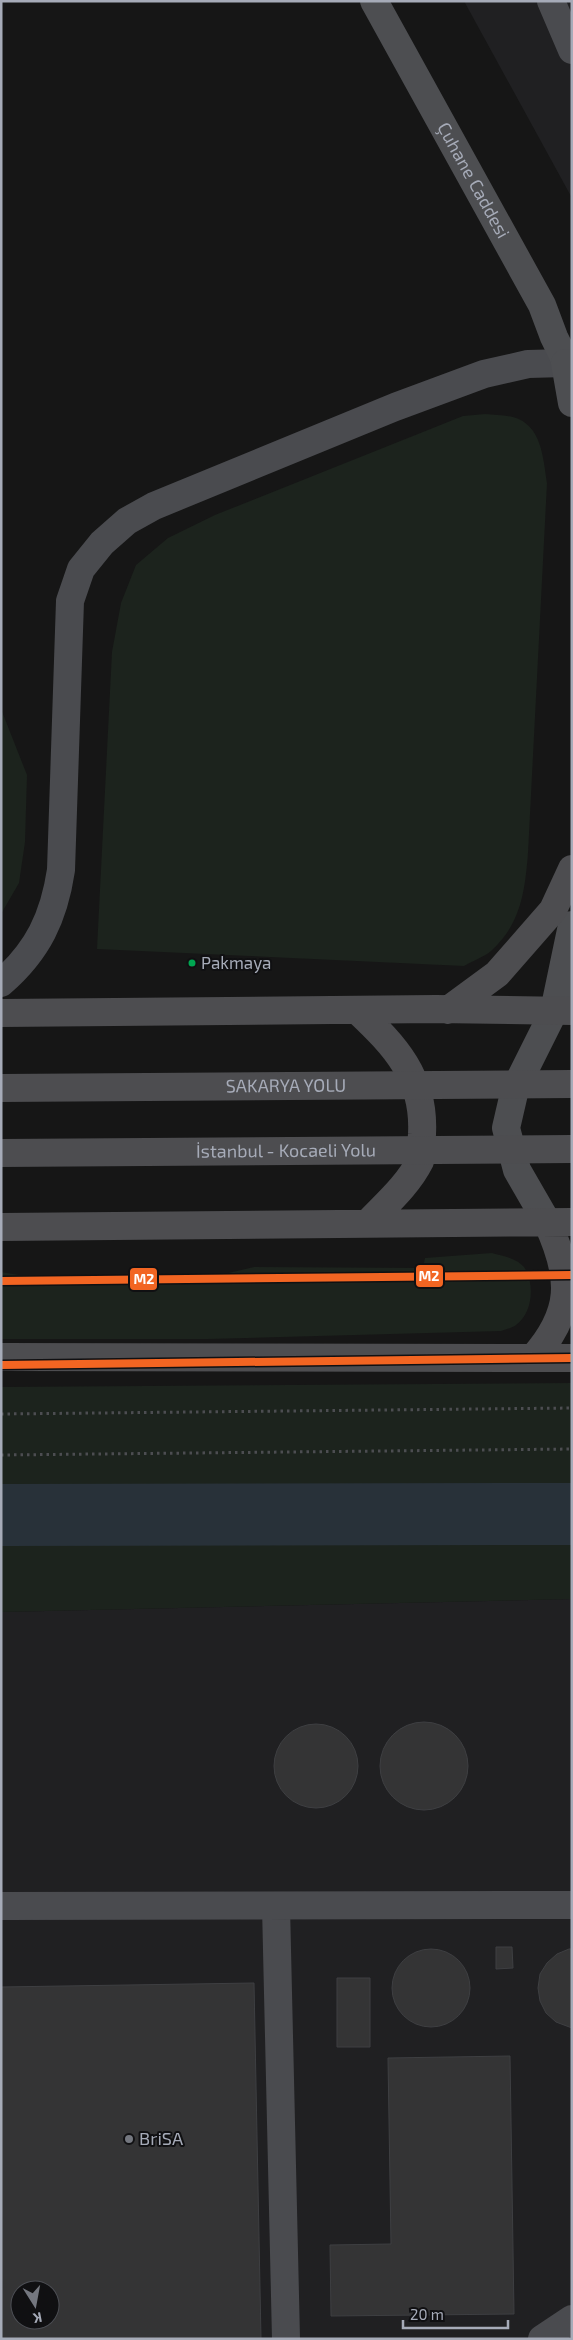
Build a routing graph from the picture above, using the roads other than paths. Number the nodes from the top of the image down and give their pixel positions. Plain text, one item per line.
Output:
1 (374, 1) edge
2 (551, 1) edge
3 (572, 50) edge
4 (568, 368) edge
5 (572, 403) edge
6 (572, 869) edge
7 (572, 925) edge
8 (1, 983) edge
9 (357, 1010) junction
10 (448, 1010) junction
11 (563, 1011) edge
12 (1, 1013) edge
13 (572, 1084) edge
14 (1, 1088) edge
15 (572, 1149) edge
16 (1, 1153) edge
17 (368, 1222) junction
18 (560, 1222) edge
19 (1, 1227) edge
20 (1, 1357) edge
21 (533, 1358) junction
22 (572, 1358) edge
23 (572, 1905) edge
24 (1, 1906) edge
25 (276, 1906) junction
26 (572, 2320) edge
27 (286, 2339) edge
28 (542, 2339) edge

1 - 4 main road, Çuhane Caddesi
2 - 3 street
4 - 5 main road, Çuhane Caddesi
4 - 8 street
6 - 10 highway
7 - 11 main road
9 - 10 highway
9 - 12 highway
9 - 17 highway
10 - 11 highway
11 - 18 main road
13 - 14 highway, SAKARYA YOLU, bridge
15 - 16 highway, İstanbul - Kocaeli Yolu, bridge
17 - 18 highway
17 - 19 highway
18 - 21 highway
20 - 21 highway
21 - 22 highway
23 - 25 street
24 - 25 street
25 - 27 street
26 - 28 street

